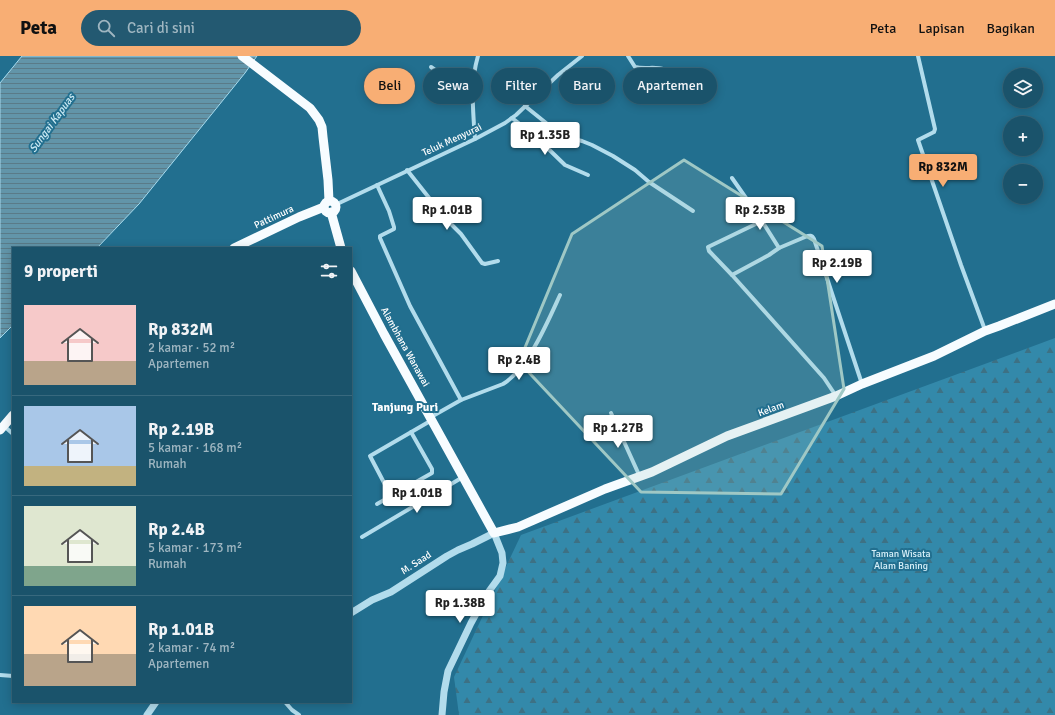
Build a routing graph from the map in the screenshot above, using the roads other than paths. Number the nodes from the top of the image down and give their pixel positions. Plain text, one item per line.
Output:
1 (242, 56) edge
2 (478, 56) edge
3 (582, 56) edge
4 (628, 56) edge
5 (918, 56) edge
6 (476, 68) edge
7 (660, 68) edge
8 (473, 104) edge
9 (525, 106) junction
10 (512, 118) junction
11 (475, 139) junction
12 (407, 170) junction
13 (588, 175) dead end
14 (732, 178) dead end
15 (377, 185) junction
16 (329, 206) junction
17 (693, 211) dead end
18 (762, 221) junction
19 (236, 247) edge
20 (341, 247) edge
21 (779, 248) junction
22 (498, 261) dead end
23 (352, 274) edge
24 (732, 276) junction
25 (560, 294) dead end
26 (1055, 304) edge
27 (985, 331) junction
28 (862, 384) junction
29 (836, 396) junction
30 (461, 400) junction
31 (611, 413) dead end
32 (12, 416) edge
33 (431, 419) junction
34 (2, 428) edge
35 (411, 432) junction
36 (12, 433) edge
37 (464, 477) junction
38 (640, 477) junction
39 (391, 496) junction
40 (377, 504) dead end
41 (494, 533) junction
42 (362, 537) dead end
43 (352, 612) edge
44 (0, 675) edge
45 (12, 676) edge
46 (155, 703) edge
47 (286, 703) edge
48 (147, 715) edge
49 (299, 715) edge
50 (442, 715) edge

1 - 16 main road
2 - 6 street
3 - 9 street, Teluk Menyurai
4 - 7 street
5 - 27 street
8 - 11 street
9 - 10 street, Teluk Menyurai
9 - 17 street
10 - 11 street, Teluk Menyurai
10 - 13 street
11 - 12 street, Teluk Menyurai
12 - 15 street, Teluk Menyurai
12 - 22 street
14 - 18 street
15 - 16 street, Teluk Menyurai
15 - 30 street
16 - 19 main road, Pattimura
16 - 20 main road
18 - 21 street
18 - 24 street
21 - 24 street
21 - 28 street
23 - 33 main road, Alambhana Wanawai
24 - 29 street
25 - 30 street
26 - 27 main road, Kelam
27 - 28 main road, Kelam
28 - 29 main road, Kelam
29 - 38 main road, Kelam
30 - 33 street
31 - 38 street
32 - 34 main road
33 - 35 street
33 - 37 main road, Alambhana Wanawai
34 - 36 street
35 - 39 street
35 - 39 street
37 - 41 main road, Alambhana Wanawai
37 - 42 street
38 - 41 main road, Kelam
39 - 40 street
41 - 43 street, M. Saad
41 - 50 street, Alambhana Wanawai
44 - 45 street
46 - 48 street
47 - 49 street

